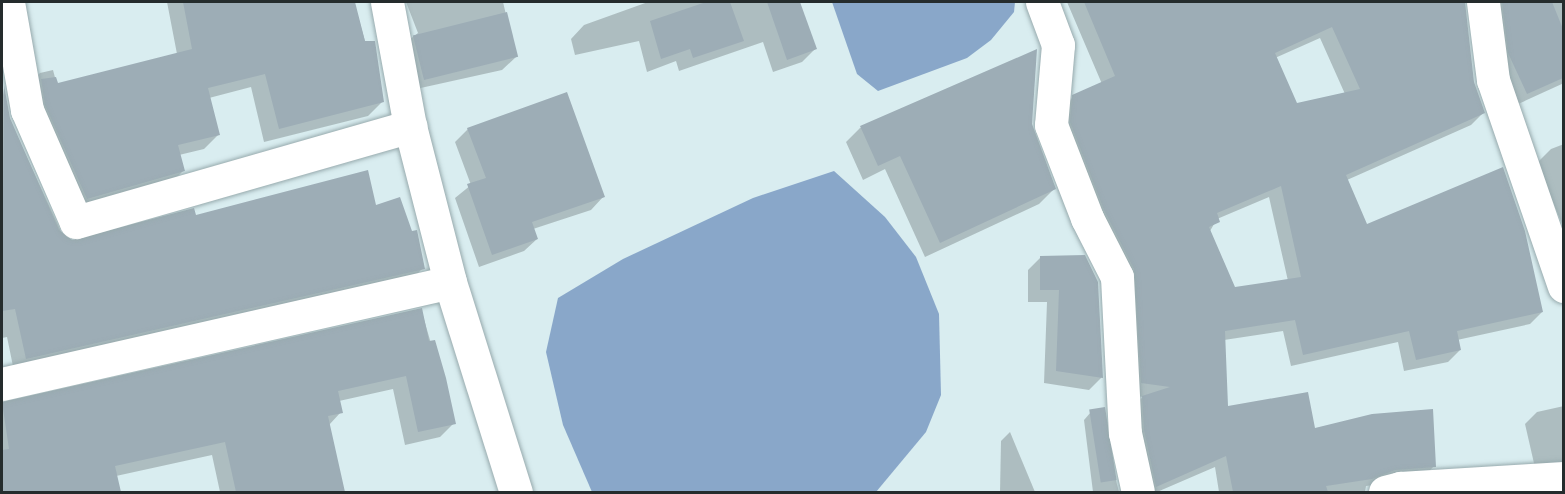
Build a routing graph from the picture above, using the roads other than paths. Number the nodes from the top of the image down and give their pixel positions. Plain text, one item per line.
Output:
1 (8, 2) edge
2 (387, 2) edge
3 (1042, 2) edge
4 (1483, 2) edge
5 (410, 126) junction
6 (1561, 272) edge
7 (450, 282) junction
8 (2, 384) edge
9 (1563, 478) edge
10 (516, 492) edge
11 (1138, 492) edge
12 (1384, 492) edge

1 - 5 street
2 - 5 street
3 - 11 street
4 - 6 street
5 - 7 street
7 - 8 street
7 - 10 street
9 - 12 street

